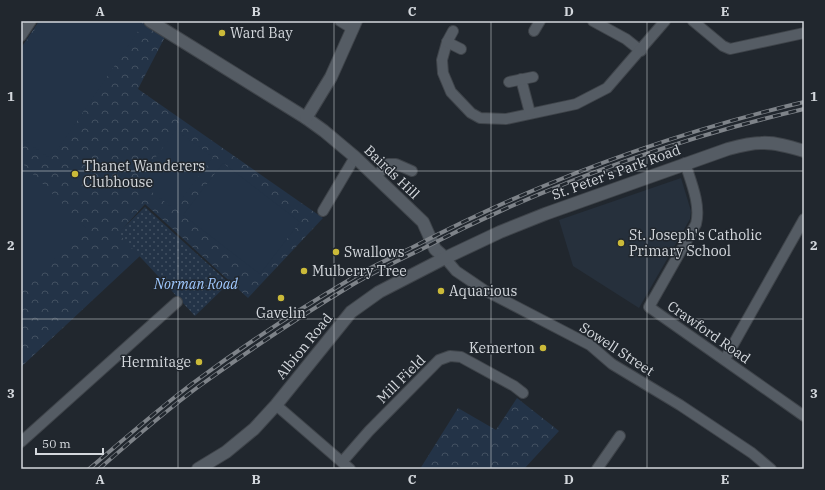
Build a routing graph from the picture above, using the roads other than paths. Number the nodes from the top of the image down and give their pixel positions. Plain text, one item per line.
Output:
1 (31, 21) edge
2 (150, 21) edge
3 (340, 21) edge
4 (540, 21) edge
5 (593, 21) edge
6 (665, 21) edge
7 (692, 21) edge
8 (355, 25) edge
9 (453, 31) dead end
10 (534, 31) dead end
11 (804, 33) edge
12 (21, 36) edge
13 (448, 42) junction
14 (461, 49) dead end
15 (641, 51) junction
16 (533, 77) dead end
17 (521, 79) junction
18 (509, 82) dead end
19 (530, 113) junction
20 (306, 118) junction
21 (804, 151) edge
22 (355, 157) junction
23 (685, 163) junction
24 (408, 171) dead end
25 (375, 177) junction
26 (323, 211) dead end
27 (804, 219) edge
28 (445, 258) junction
29 (177, 302) dead end
30 (725, 359) junction
31 (523, 393) dead end
32 (276, 405) junction
33 (803, 411) edge
34 (614, 440) dead end
35 (21, 442) edge
36 (342, 462) junction
37 (198, 469) edge
38 (350, 469) edge
39 (598, 469) edge
40 (771, 469) edge

1 - 12 street
2 - 20 main road, Bairds Hill
3 - 8 street
4 - 10 street
5 - 15 street
6 - 15 street
7 - 11 street
8 - 20 main road
9 - 13 street
13 - 14 street
13 - 19 street
15 - 19 street
16 - 17 street
17 - 18 street
17 - 19 street
20 - 22 main road, Bairds Hill
21 - 23 main road, St. Peter's Park Road
22 - 25 main road, Bairds Hill
22 - 26 street
23 - 28 main road, St. Peter's Park Road
23 - 30 street, Crawford Road
24 - 25 street
25 - 28 main road, Bairds Hill
27 - 30 street
28 - 32 main road, Albion Road
28 - 40 street, Sowell Street
29 - 35 street
30 - 33 street, Crawford Road
31 - 36 street, Mill Field
32 - 36 street
32 - 37 main road, Albion Road
34 - 39 street
36 - 38 street

